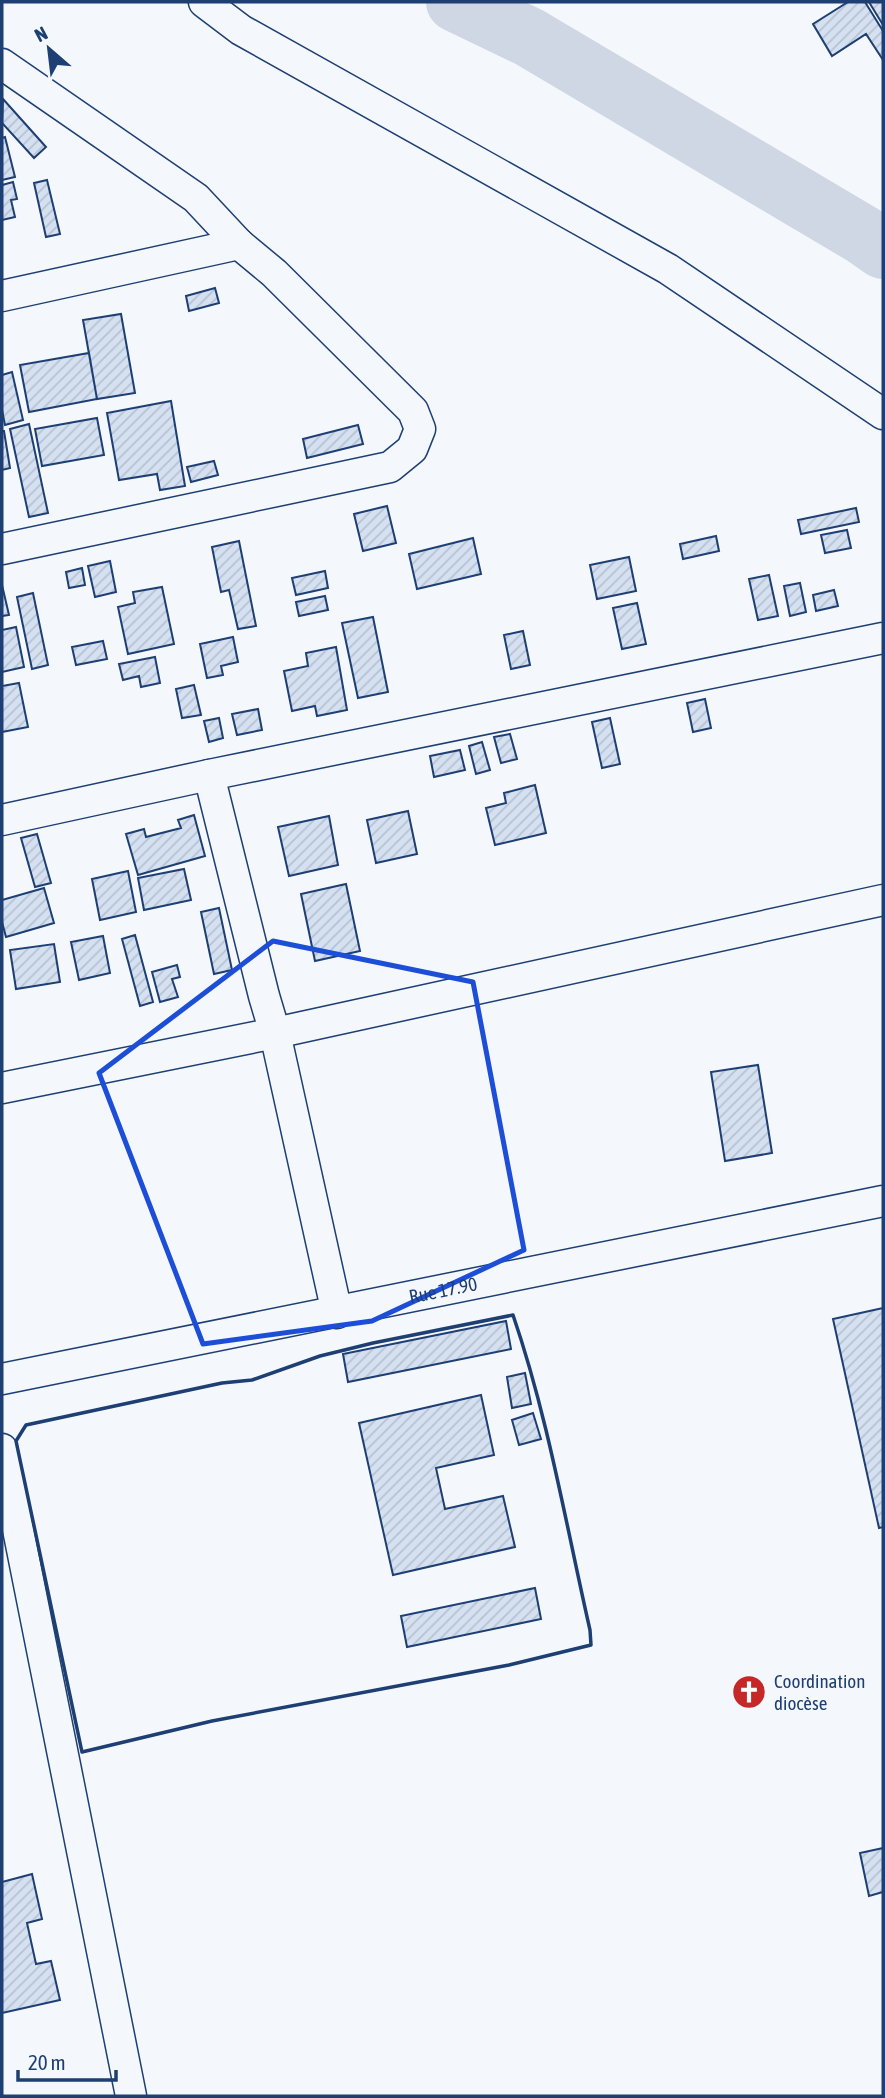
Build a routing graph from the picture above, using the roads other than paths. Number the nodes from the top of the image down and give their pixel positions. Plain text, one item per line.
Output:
1 (204, 2) edge
2 (2, 64) edge
3 (239, 244) junction
4 (2, 296) edge
5 (883, 414) edge
6 (2, 549) edge
7 (883, 638) edge
8 (209, 775) junction
9 (2, 820) edge
10 (883, 900) edge
11 (275, 1033) junction
12 (2, 1088) edge
13 (883, 1201) edge
14 (337, 1313) junction
15 (2, 1380) edge
16 (2, 1449) edge
17 (131, 2096) edge

1 - 5 street
2 - 3 street
3 - 4 street
3 - 6 street
7 - 8 street
8 - 9 street
8 - 11 street
10 - 11 street
11 - 12 street
11 - 14 street
13 - 14 street, Rue 17.90
14 - 15 street, Rue 17.90
16 - 17 street

